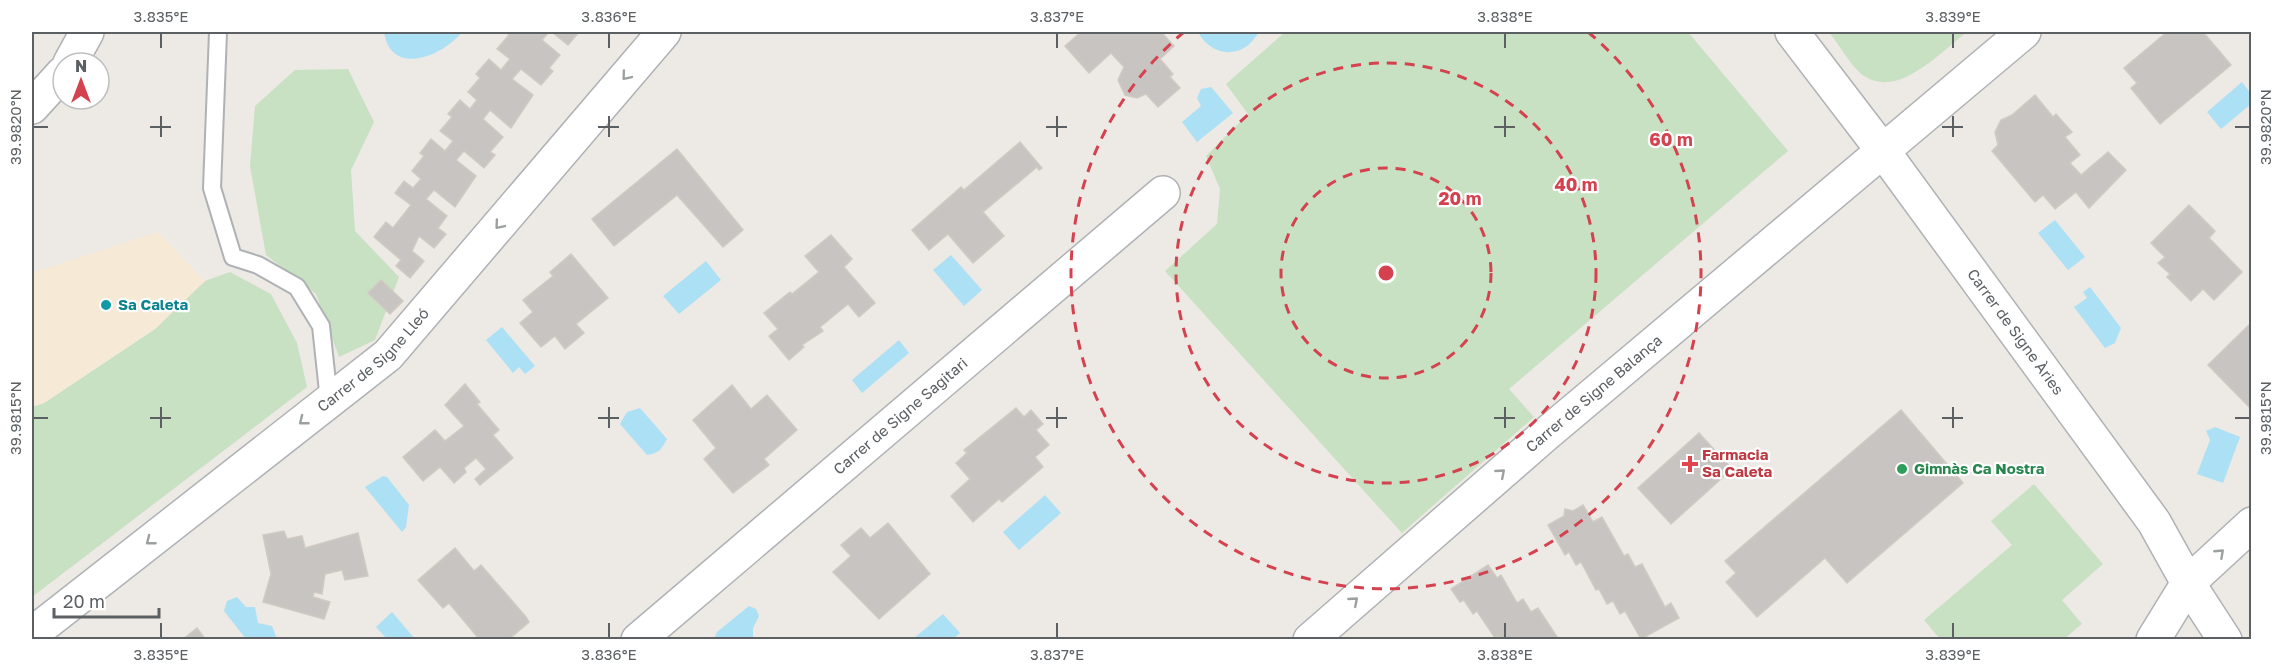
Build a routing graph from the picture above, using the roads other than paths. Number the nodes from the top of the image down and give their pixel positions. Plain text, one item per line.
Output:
1 (87, 32) edge
2 (218, 32) edge
3 (664, 32) edge
4 (1792, 32) edge
5 (2024, 32) edge
6 (77, 51) edge
7 (51, 86) edge
8 (32, 107) edge
9 (1883, 151) junction
10 (1162, 193) dead end
11 (329, 401) junction
12 (2252, 524) edge
13 (2188, 583) junction
14 (32, 634) edge
15 (638, 639) edge
16 (1310, 639) edge
17 (2152, 639) edge
18 (2225, 639) edge

1 - 6 street
2 - 11 lane
3 -> 11 street, Carrer de Signe Lleó
4 - 9 street, Carrer de Signe Àries
5 - 9 street, Carrer de Signe Balança
7 - 8 street
9 - 13 street, Carrer de Signe Àries
16 -> 9 street, Carrer de Signe Balança
10 - 15 street, Carrer de Signe Sagitari
11 -> 14 street, Carrer de Signe Lleó
13 -> 12 street
13 - 17 street
13 - 18 street, Carrer de Signe Àries

